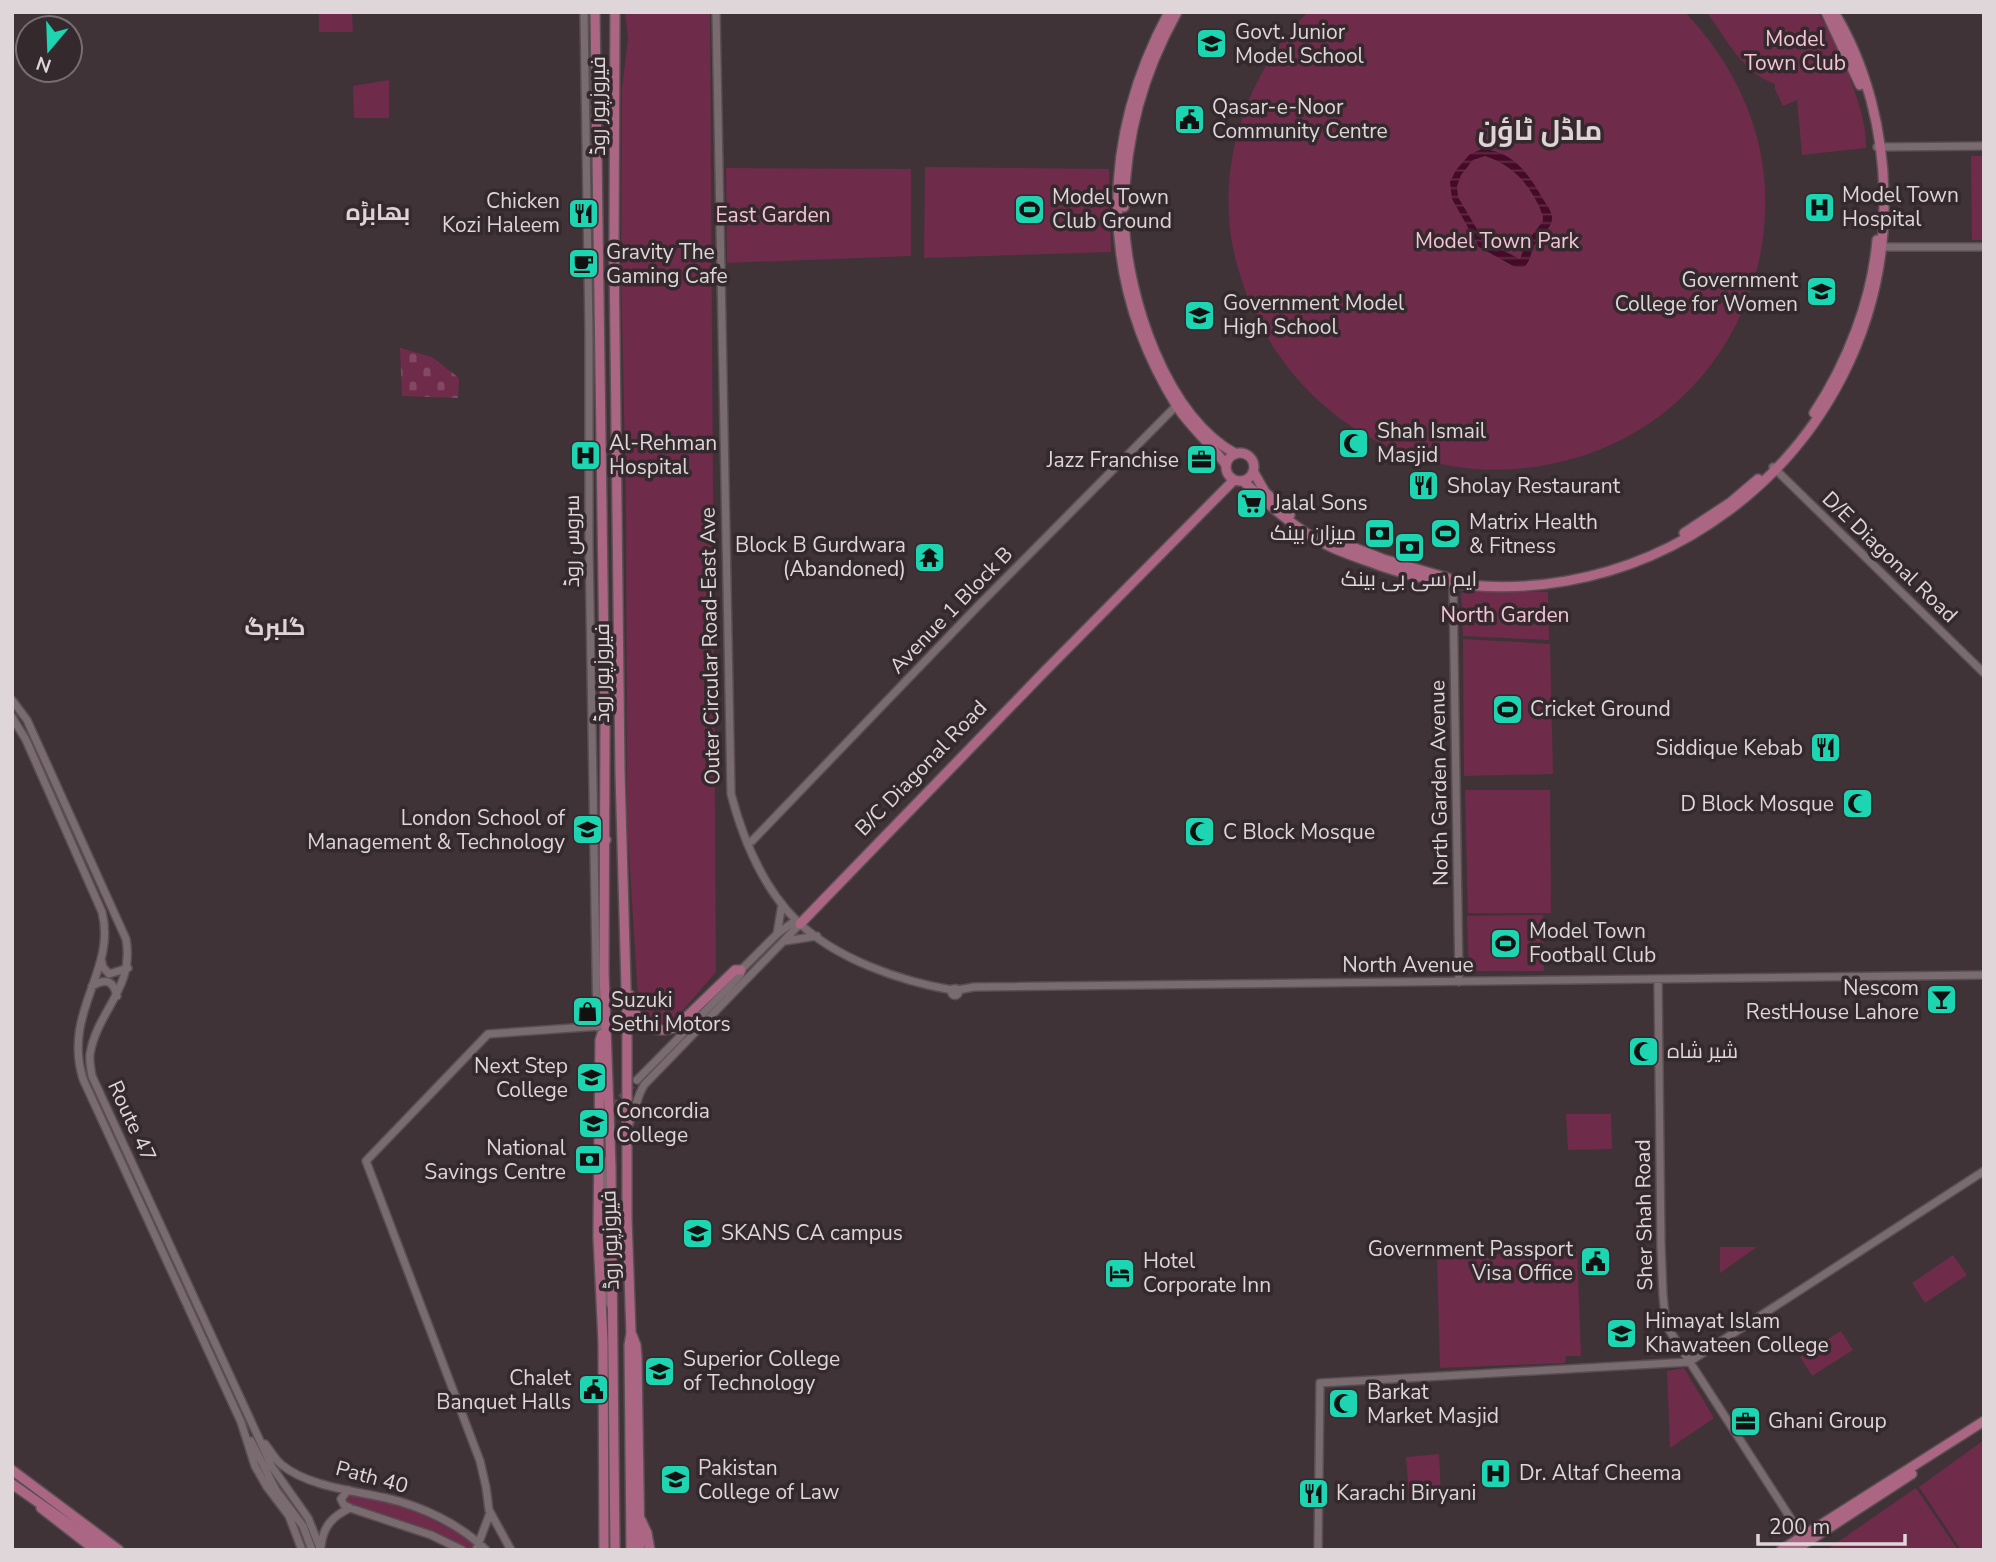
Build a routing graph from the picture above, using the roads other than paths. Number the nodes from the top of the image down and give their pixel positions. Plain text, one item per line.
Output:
1 (584, 12) edge
2 (594, 12) edge
3 (615, 12) edge
4 (716, 12) edge
5 (1169, 12) edge
6 (1177, 12) edge
7 (1826, 12) edge
8 (1834, 12) edge
9 (1984, 146) edge
10 (1879, 147) junction
11 (1984, 247) edge
12 (1880, 248) junction
13 (1179, 404) junction
14 (1236, 454) junction
15 (1226, 465) junction
16 (1774, 468) junction
17 (1253, 471) junction
18 (1236, 479) junction
19 (1454, 584) junction
20 (1984, 673) edge
21 (12, 699) edge
22 (12, 717) edge
23 (594, 826) junction
24 (606, 840) junction
25 (747, 843) junction
26 (782, 904) junction
27 (798, 922) junction
28 (777, 934) junction
29 (818, 936) junction
30 (785, 941) junction
31 (101, 959) junction
32 (128, 968) junction
33 (625, 969) junction
34 (741, 970) junction
35 (1984, 975) edge
36 (1658, 979) junction
37 (1459, 982) junction
38 (91, 986) junction
39 (117, 996) junction
40 (601, 1026) junction
41 (637, 1080) tunnel mouth
42 (626, 1134) junction
43 (603, 1160) dead end
44 (1984, 1171) edge
45 (607, 1308) junction
46 (631, 1333) junction
47 (1689, 1362) junction
48 (1984, 1421) edge
49 (241, 1422) junction
50 (1984, 1427) edge
51 (257, 1432) junction
52 (12, 1470) edge
53 (12, 1484) edge
54 (348, 1490) junction
55 (350, 1508) junction
56 (490, 1513) junction
57 (640, 1519) junction
58 (1802, 1536) junction
59 (477, 1546) edge
60 (321, 1548) edge
61 (605, 1548) edge
62 (95, 1550) edge
63 (106, 1550) edge
64 (119, 1550) edge
65 (302, 1550) edge
66 (312, 1550) edge
67 (461, 1550) edge
68 (486, 1550) edge
69 (511, 1550) edge
70 (615, 1550) edge
71 (631, 1550) edge
72 (640, 1550) edge
73 (650, 1550) edge
74 (1318, 1550) edge
75 (1781, 1550) edge
76 (1795, 1550) edge

1 - 23 street, سروس روڈ
2 - 24 main road, فیروزپور روڈ
3 - 33 main road, فیروزپور روڈ
4 - 25 street, Outer Circular Road-East Ave
5 - 13 main road
6 - 13 main road
7 - 10 main road
8 - 10 main road
9 - 10 street
10 - 12 main road
11 - 12 street
12 - 16 main road
13 - 14 main road
13 - 15 main road
13 - 25 street, Avenue 1 Block B
14 - 15 main road
14 - 17 main road
15 - 18 main road
16 - 17 main road
16 - 19 main road
16 - 20 street, D/E Diagonal Road
17 - 18 main road
18 - 19 main road
18 - 27 main road, B/C Diagonal Road
19 - 37 street, North Garden Avenue
21 - 32 street, Route 47
22 - 31 street, Route 47
23 - 24 main road
23 - 40 street, سروس روڈ
24 - 40 main road, فیروزپور روڈ
25 - 26 street, Outer Circular Road-East Ave
26 - 27 street, Outer Circular Road-East Ave
26 - 28 street
27 - 28 street, B/C Diagonal Road
27 - 29 street, Outer Circular Road-East Ave
27 - 30 street
28 - 34 street, B/C Diagonal Road
29 - 30 street
29 - 37 street, North Avenue
30 - 42 street
31 - 32 street
31 - 38 street, Route 47
32 - 39 street, Route 47
33 - 34 main road
33 - 42 main road, فیروزپور روڈ
34 - 41 street, B/C Diagonal Road
35 - 36 street, North Avenue
36 - 37 street, North Avenue
36 - 47 street, Sher Shah Road
38 - 39 street
38 - 49 street, Route 47
39 - 51 street, Route 47
40 - 45 main road, فیروزپور روڈ
40 - 56 street
42 - 46 main road, فیروزپور روڈ
43 - 45 street
44 - 47 street
45 - 61 main road, فیروزپور روڈ
45 - 70 main road, فیروزپور روڈ
46 - 57 main road, فیروزپور روڈ
46 - 71 main road, فیروزپور روڈ
47 - 58 street, Sher Shah Road
47 - 74 street
48 - 58 main road
49 - 65 street, Route 47
49 - 66 street
50 - 76 main road
51 - 54 street, Path 40
51 - 60 street, Route 47
52 - 64 main road
53 - 62 main road
53 - 63 main road
54 - 55 street
54 - 59 street, Path 40
55 - 60 street, Path 40
55 - 67 street, Path 40
56 - 59 street
56 - 69 street
57 - 72 main road
57 - 73 main road, فیروزپور روڈ
58 - 75 main road
59 - 68 street, Path 40

